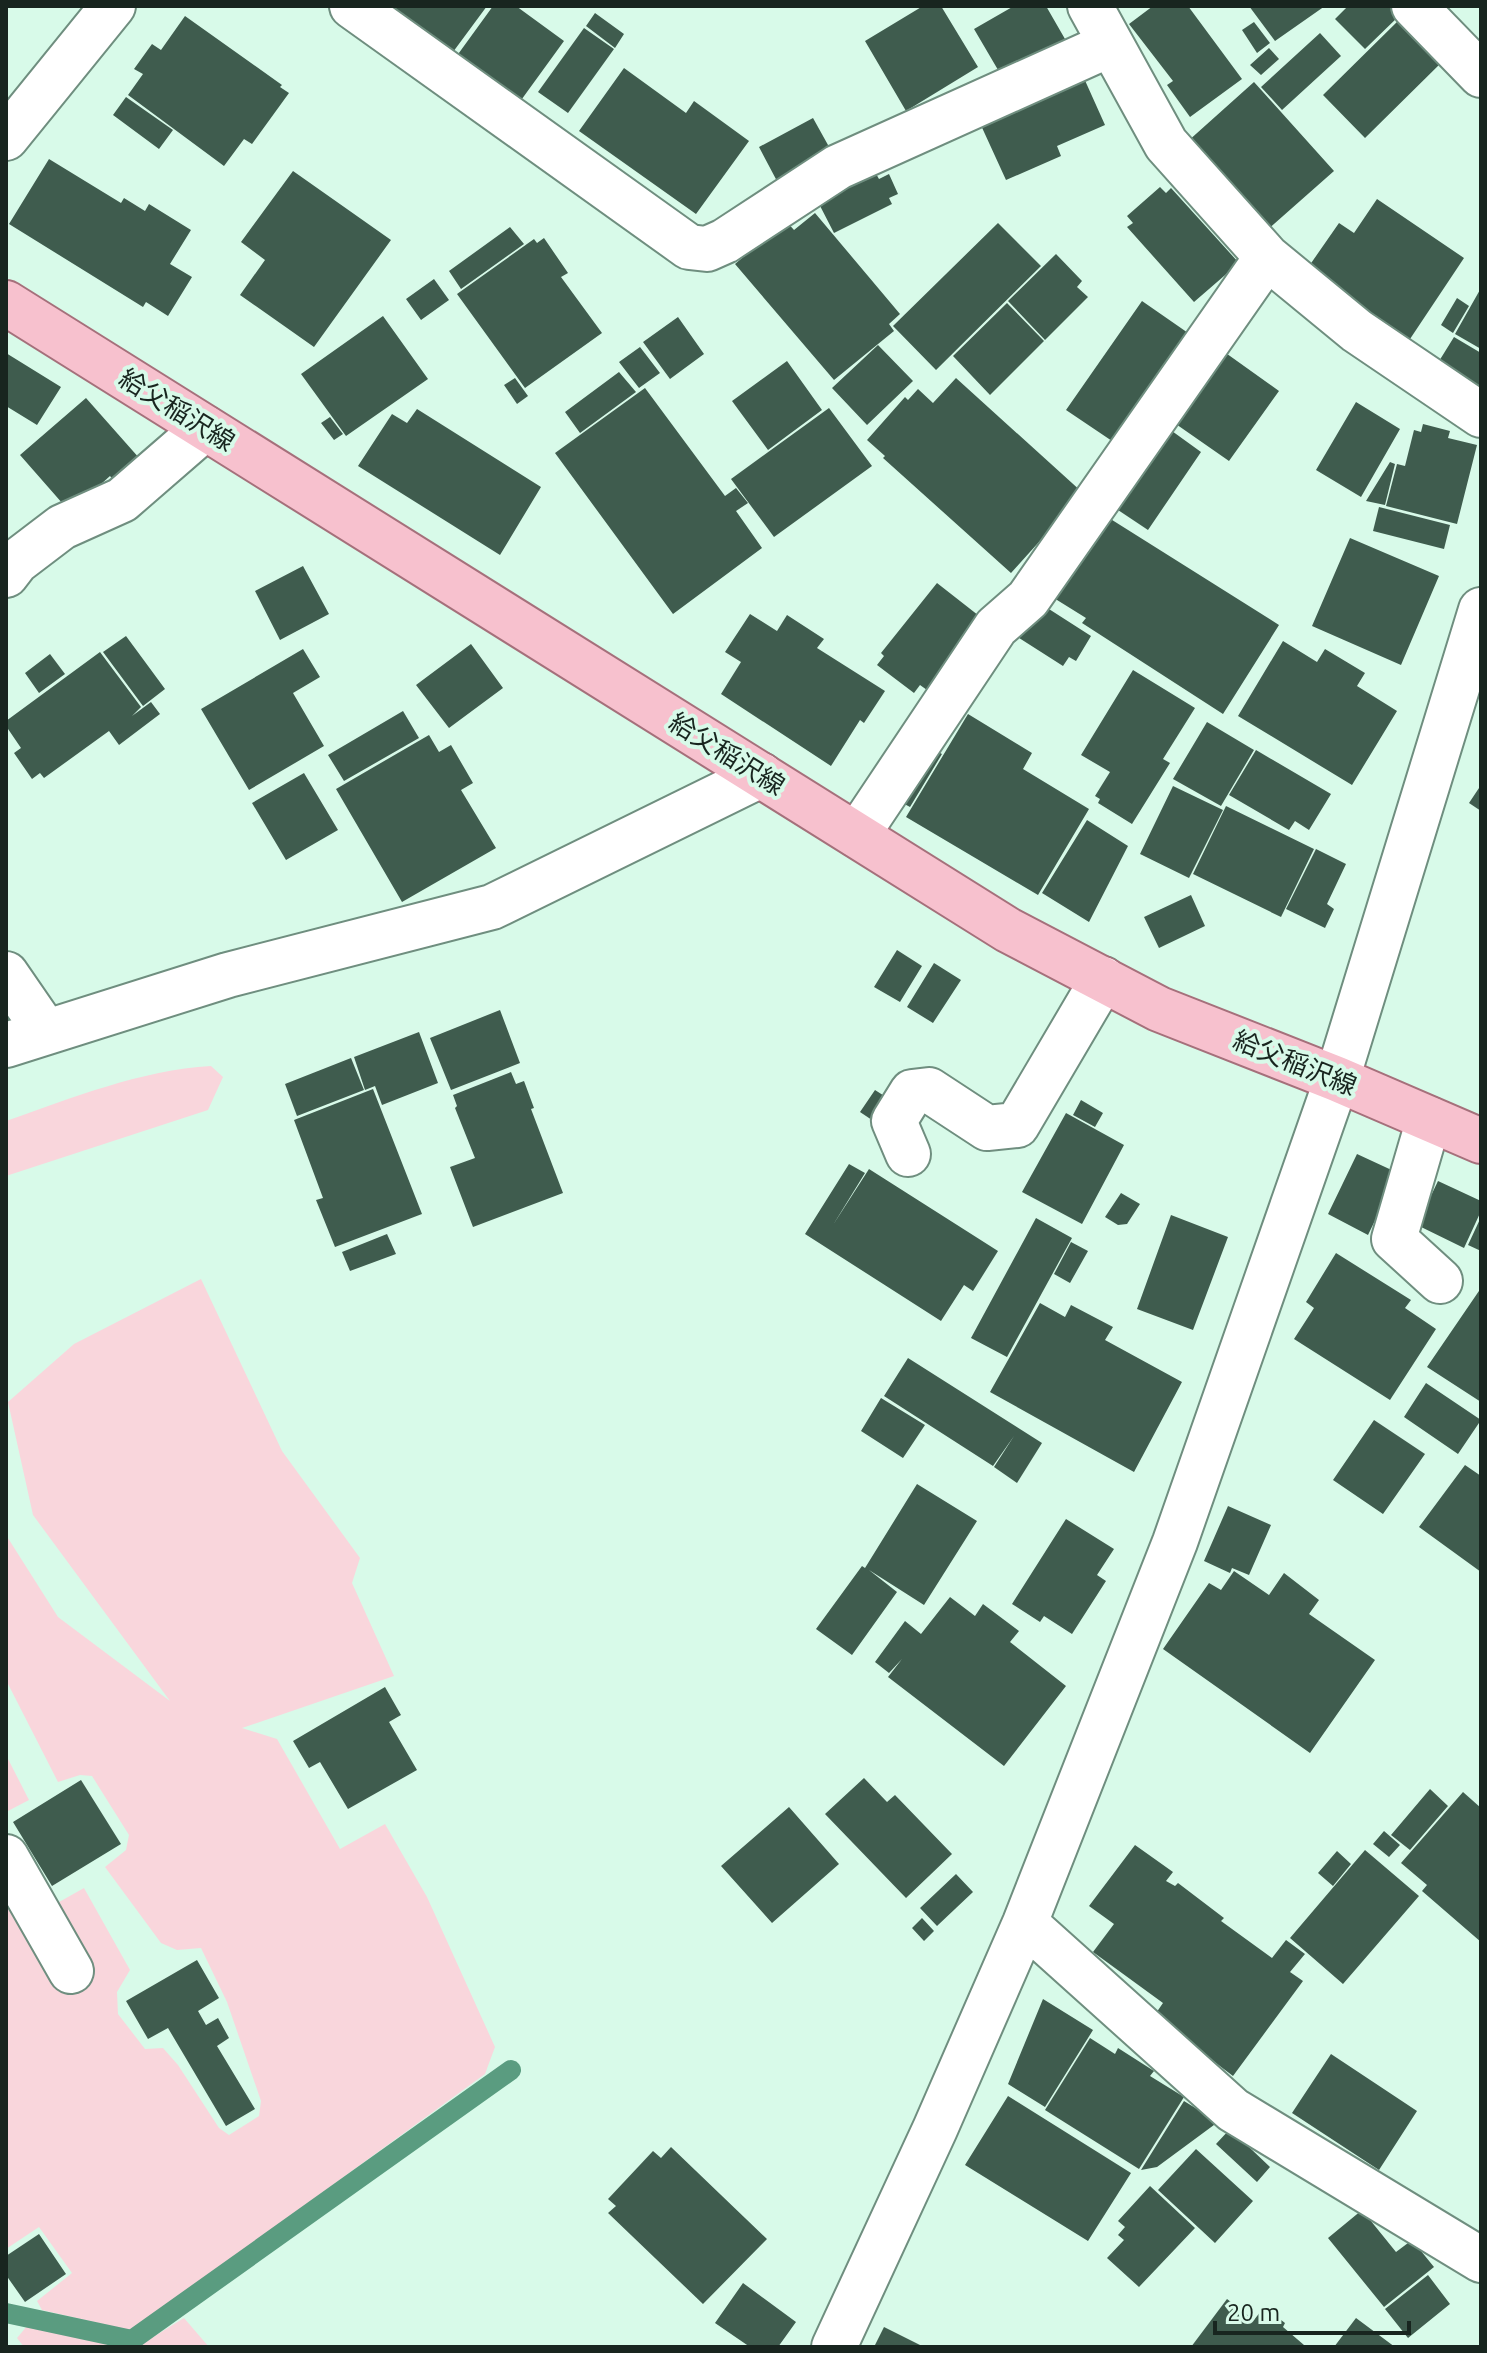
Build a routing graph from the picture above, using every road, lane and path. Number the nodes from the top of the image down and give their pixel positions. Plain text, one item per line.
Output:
1 (113, 6) edge
2 (352, 6) edge
3 (1090, 6) edge
4 (1414, 6) edge
5 (1111, 44) junction
6 (1481, 75) edge
7 (6, 138) edge
8 (1267, 257) junction
9 (6, 303) edge
10 (1481, 415) edge
11 (205, 428) junction
12 (6, 575) edge
13 (1481, 610) edge
14 (761, 775) junction
15 (857, 835) junction
16 (6, 974) edge
17 (1103, 979) junction
18 (26, 1038) edge
19 (1337, 1079) junction
20 (1429, 1119) junction
21 (1481, 1141) edge
22 (908, 1154) dead end
23 (1440, 1281) dead end
24 (6, 1857) edge
25 (1025, 1923) junction
26 (71, 1971) dead end
27 (1481, 2260) edge
28 (834, 2347) edge

1 - 7 street
2 - 5 street
3 - 5 street
4 - 6 street
5 - 8 street
8 - 10 street
8 - 15 street
9 - 11 main road, 給父稲沢線
11 - 12 street
11 - 14 main road, 給父稲沢線
13 - 19 street
14 - 15 main road, 給父稲沢線
14 - 18 street
15 - 17 main road, 給父稲沢線
16 - 18 street
17 - 19 main road, 給父稲沢線
17 - 22 street
19 - 20 main road, 給父稲沢線
19 - 25 street
20 - 21 main road, 給父稲沢線
20 - 23 street
24 - 26 street
25 - 27 street
25 - 28 street

